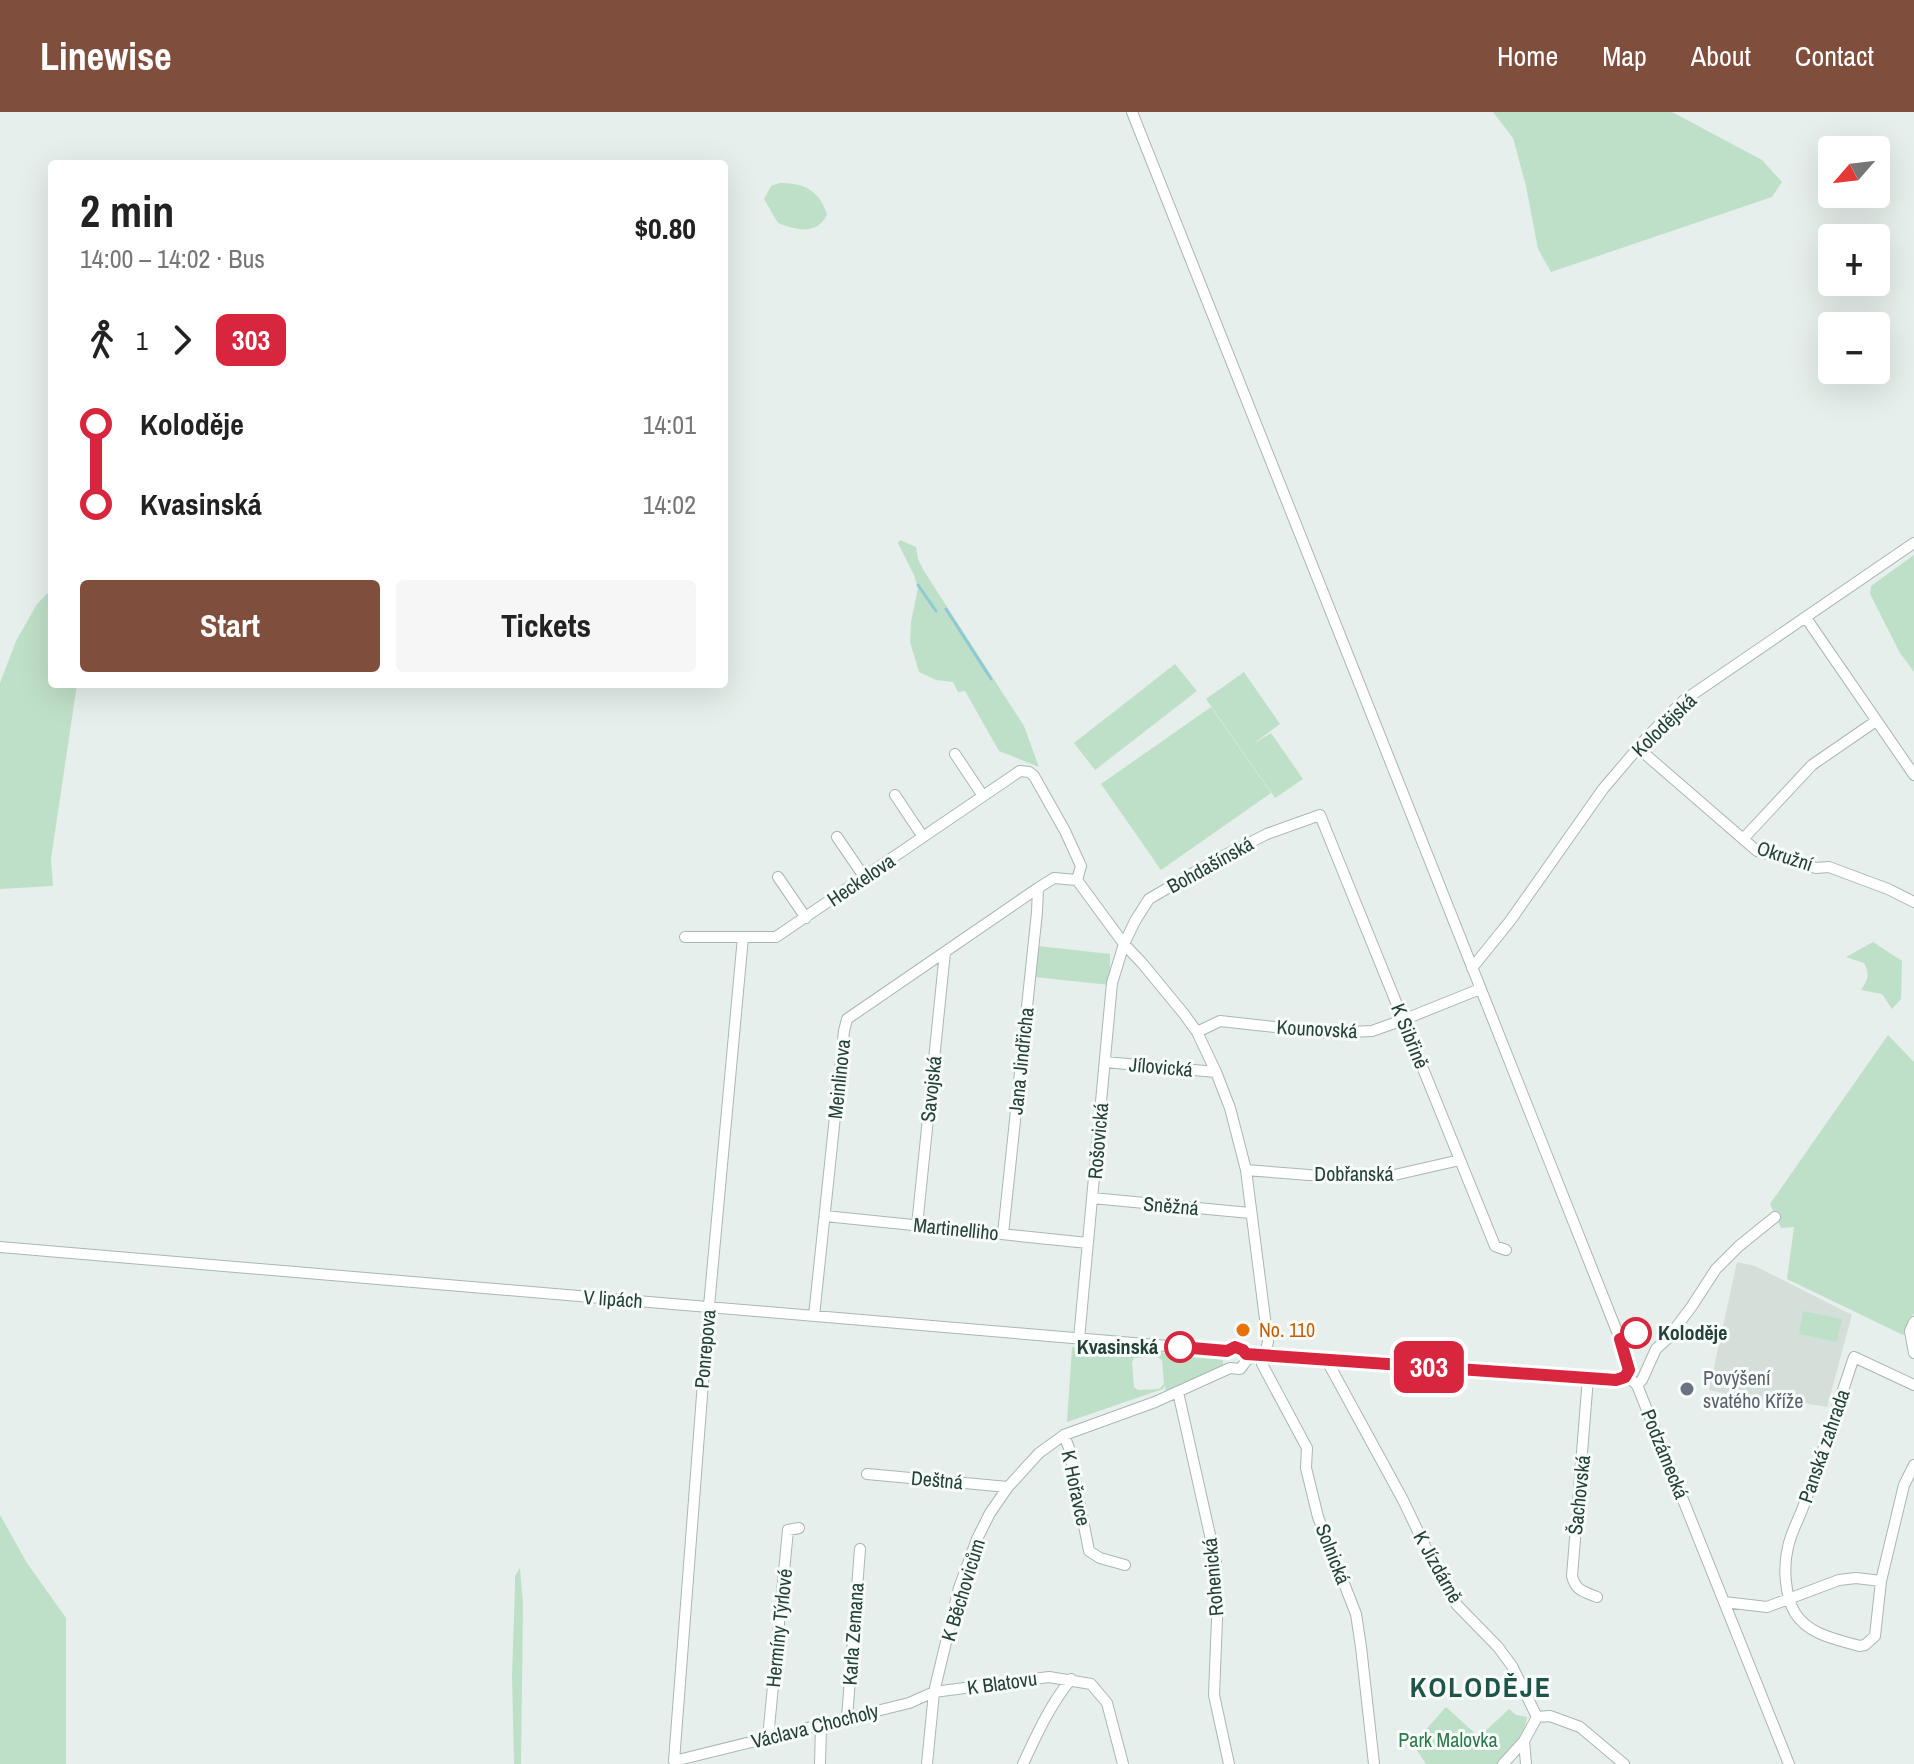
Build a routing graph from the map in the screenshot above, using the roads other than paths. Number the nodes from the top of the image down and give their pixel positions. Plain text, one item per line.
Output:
1 (1132, 112) edge
2 (1914, 543) edge
3 (1806, 618) junction
4 (1876, 721) junction
5 (1638, 748) junction
6 (955, 754) dead end
7 (1914, 775) edge
8 (895, 795) dead end
9 (983, 796) junction
10 (1320, 815) joint
11 (837, 837) dead end
12 (923, 837) junction
13 (1743, 839) junction
14 (778, 877) dead end
15 (865, 878) junction
16 (1077, 880) junction
17 (1038, 888) junction
18 (1914, 902) edge
19 (806, 918) junction
20 (685, 937) dead end
21 (743, 937) junction
22 (1124, 944) junction
23 (945, 952) junction
24 (1472, 968) junction
25 (1480, 989) junction
26 (1403, 1020) junction
27 (1197, 1032) junction
28 (1105, 1062) junction
29 (1216, 1072) junction
30 (1460, 1160) junction
31 (1246, 1170) junction
32 (1092, 1198) junction
33 (1250, 1213) junction
34 (825, 1216) junction
35 (1775, 1217) dead end
36 (917, 1226) junction
37 (1003, 1234) junction
38 (1088, 1243) junction
39 (0, 1247) edge
40 (1506, 1250) dead end
41 (709, 1306) junction
42 (814, 1316) junction
43 (1914, 1322) edge
44 (1079, 1339) junction
45 (1227, 1351) junction
46 (1914, 1353) edge
47 (1262, 1355) junction
48 (1246, 1357) junction
49 (1326, 1359) junction
50 (1230, 1368) junction
51 (1626, 1375) junction
52 (1588, 1378) junction
53 (1637, 1385) junction
54 (1914, 1385) edge
55 (1178, 1392) junction
56 (1064, 1435) junction
57 (1914, 1465) edge
58 (867, 1474) dead end
59 (1008, 1487) junction
60 (799, 1528) dead end
61 (860, 1549) dead end
62 (1125, 1565) dead end
63 (1881, 1581) junction
64 (1597, 1597) dead end
65 (1790, 1599) junction
66 (1724, 1602) junction
67 (1071, 1679) junction
68 (934, 1692) junction
69 (909, 1703) joint
70 (1537, 1717) junction
71 (847, 1718) junction
72 (821, 1725) junction
73 (768, 1738) junction
74 (1524, 1741) junction
75 (674, 1761) joint
76 (820, 1764) edge
77 (927, 1764) edge
78 (1023, 1764) edge
79 (1123, 1764) edge
80 (1229, 1764) edge
81 (1374, 1764) edge
82 (1503, 1764) edge
83 (1526, 1764) edge
84 (1624, 1764) edge
85 (1789, 1764) edge

1 - 24 street
2 - 3 street, Kolodějská
3 - 4 street
3 - 5 street, Kolodějská
4 - 7 street
4 - 13 street
5 - 13 street, Okružní
5 - 24 street, Kolodějská
6 - 9 street
8 - 12 street
9 - 12 street, Heckelova
9 - 16 street, Heckelova
10 - 22 street, Bohdašínská
10 - 26 street, K Sibřině
11 - 15 street
12 - 15 street, Heckelova
13 - 18 street, Okružní
14 - 19 street
15 - 19 street, Heckelova
16 - 17 street, Meinlinova
16 - 22 street
17 - 23 street, Meinlinova
17 - 37 street, Jana Jindřicha
19 - 21 street, Heckelova
20 - 21 street, Heckelova
21 - 41 street, Ponrepova
22 - 27 street
22 - 28 street, Rošovická
23 - 34 street, Meinlinova
23 - 36 street, Savojská
24 - 25 street
25 - 26 street, Kounovská
25 - 51 street
26 - 27 street, Kounovská
26 - 30 street, K Sibřině
27 - 29 street
28 - 29 street, Jílovická
28 - 32 street, Rošovická
29 - 31 street
30 - 31 street, Dobřanská
30 - 40 street, K Sibřině
31 - 33 street
32 - 33 street, Sněžná
32 - 38 street, Rošovická
33 - 47 street
34 - 36 street, Martinelliho
34 - 42 street, Meinlinova
35 - 53 street
36 - 37 street, Martinelliho
37 - 38 street, Martinelliho
38 - 44 street, Rošovická
39 - 41 street, V lipách
41 - 42 street, V lipách
41 - 75 street, Ponrepova
42 - 44 street, V lipách
43 - 46 street
44 - 45 street, V lipách
45 - 48 street
45 - 50 street
47 - 48 street
47 - 49 street
47 - 81 street, Solnická
48 - 50 street
49 - 52 street
49 - 70 street, K Jízdárně
50 - 55 street, K Běchovicům
51 - 52 street
51 - 53 street, Podzámecká
52 - 64 street, Šachovská
53 - 66 street, Podzámecká
54 - 65 street, Panská zahrada
55 - 56 street, K Běchovicům
55 - 80 street, Rohenická
56 - 59 street, K Běchovicům
56 - 62 street, K Hořavce
57 - 63 street
58 - 59 street, Deštná
59 - 68 street, K Běchovicům
60 - 73 street, Hermíny Týrlové
61 - 71 street, Karla Zemana
63 - 65 street
63 - 65 street
65 - 66 street
66 - 85 street, Podzámecká
67 - 68 street, K Blatovu
67 - 78 street
67 - 79 street
68 - 69 street, K Blatovu
68 - 77 street, K Běchovicům
69 - 71 street, Václava Chocholy
70 - 74 street
70 - 84 street
71 - 72 street, Václava Chocholy
72 - 73 street, Václava Chocholy
72 - 76 street
73 - 75 street, Václava Chocholy
74 - 82 street
74 - 83 street

